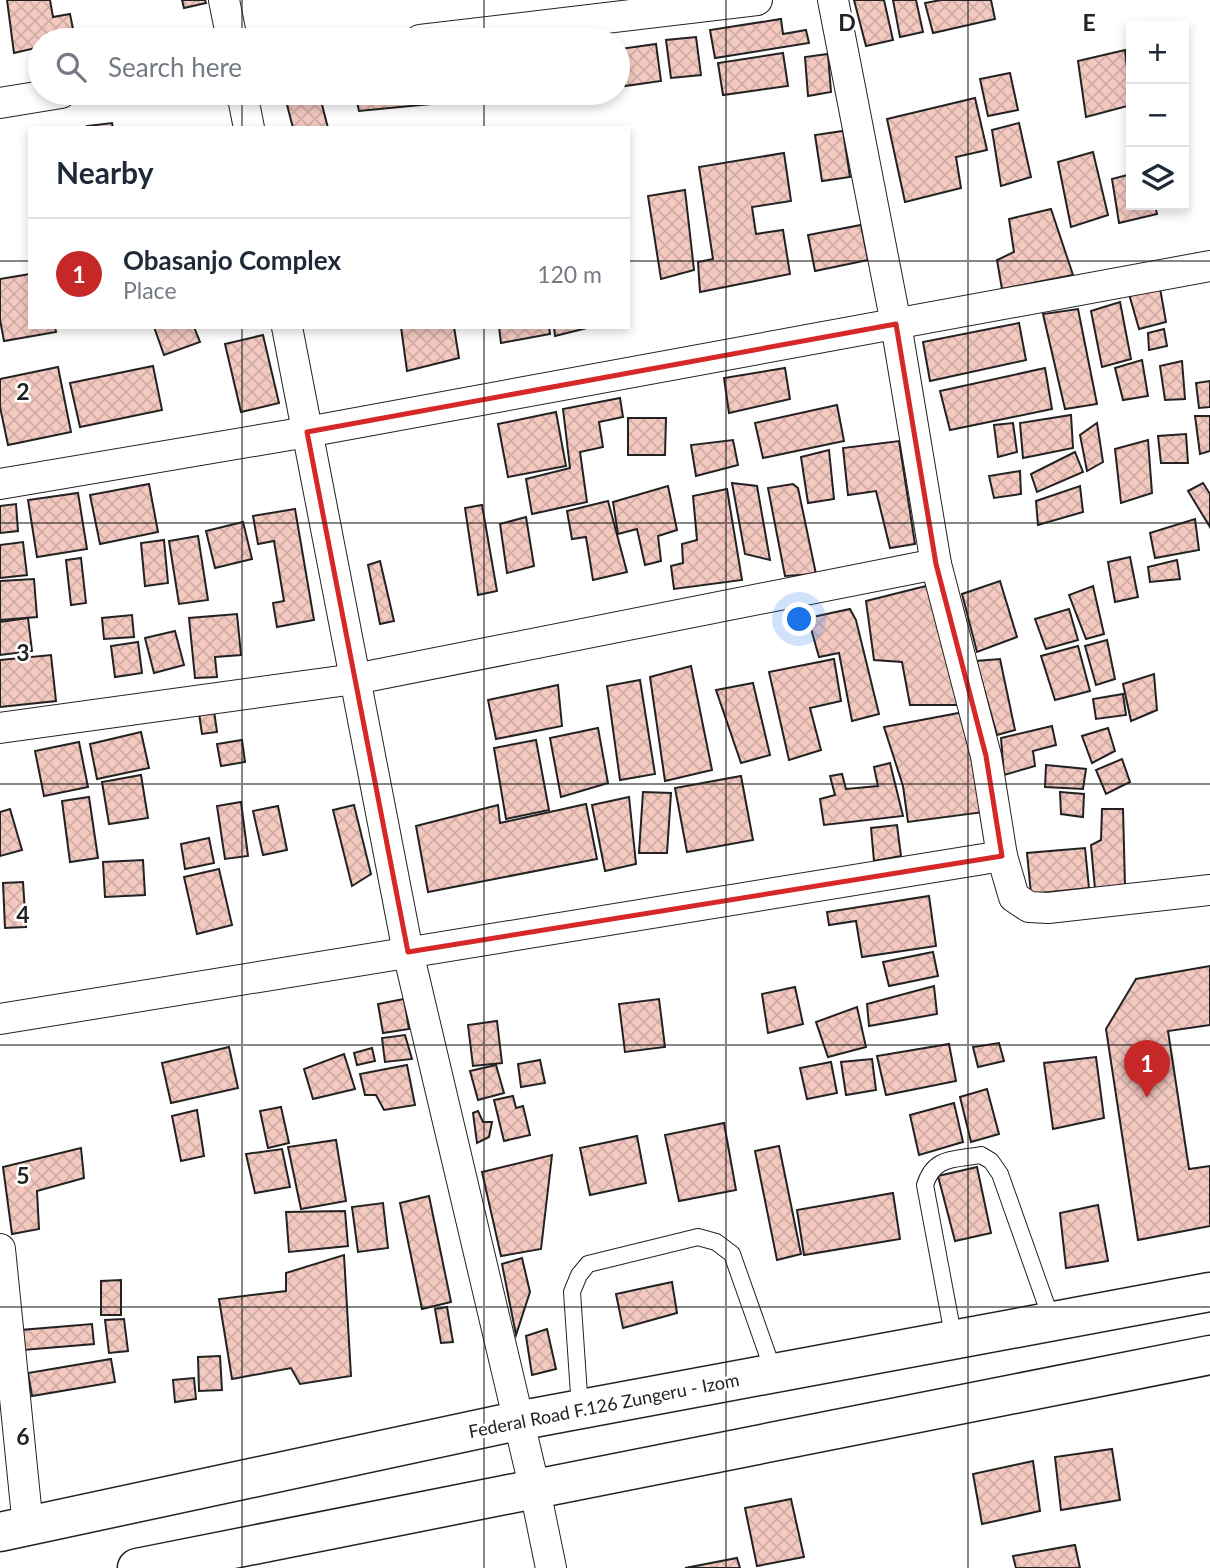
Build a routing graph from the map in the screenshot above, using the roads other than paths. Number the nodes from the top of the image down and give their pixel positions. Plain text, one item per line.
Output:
1 (224, 0) edge
2 (757, 0) edge
3 (833, 0) edge
4 (230, 28) edge
5 (521, 28) edge
6 (28, 98) edge
7 (0, 103) edge
8 (244, 105) edge
9 (248, 126) edge
10 (1210, 266) edge
11 (896, 324) junction
12 (287, 329) edge
13 (307, 432) junction
14 (0, 484) edge
15 (936, 565) junction
16 (355, 679) junction
17 (0, 728) edge
18 (1002, 856) junction
19 (1210, 890) edge
20 (408, 952) junction
21 (0, 1019) edge
22 (0, 1249) edge
23 (1210, 1292) edge
24 (1052, 1321) junction
25 (954, 1340) junction
26 (1210, 1354) edge
27 (774, 1373) junction
28 (580, 1409) junction
29 (517, 1421) junction
30 (535, 1490) junction
31 (14, 1530) edge
32 (137, 1568) edge
33 (551, 1568) edge

1 - 4 street
2 - 5 street
3 - 11 street
6 - 7 street
8 - 9 street
10 - 11 street
11 - 13 street
11 - 15 street
12 - 13 street
13 - 14 street
13 - 16 street
15 - 16 street
15 - 18 street
16 - 17 street
16 - 20 street
18 - 19 street
18 - 20 street
20 - 21 street
20 - 29 street
22 - 31 street
23 - 24 main road, Federal Road F.126 Zungeru - Izom
24 - 25 main road, Federal Road F.126 Zungeru - Izom
24 - 25 lane
25 - 27 main road, Federal Road F.126 Zungeru - Izom
26 - 30 main road
27 - 28 main road, Federal Road F.126 Zungeru - Izom
27 - 28 lane
28 - 29 main road, Federal Road F.126 Zungeru - Izom
29 - 30 street
29 - 31 main road, Federal Road F.126 Zungeru - Izom
30 - 32 main road
30 - 33 street

